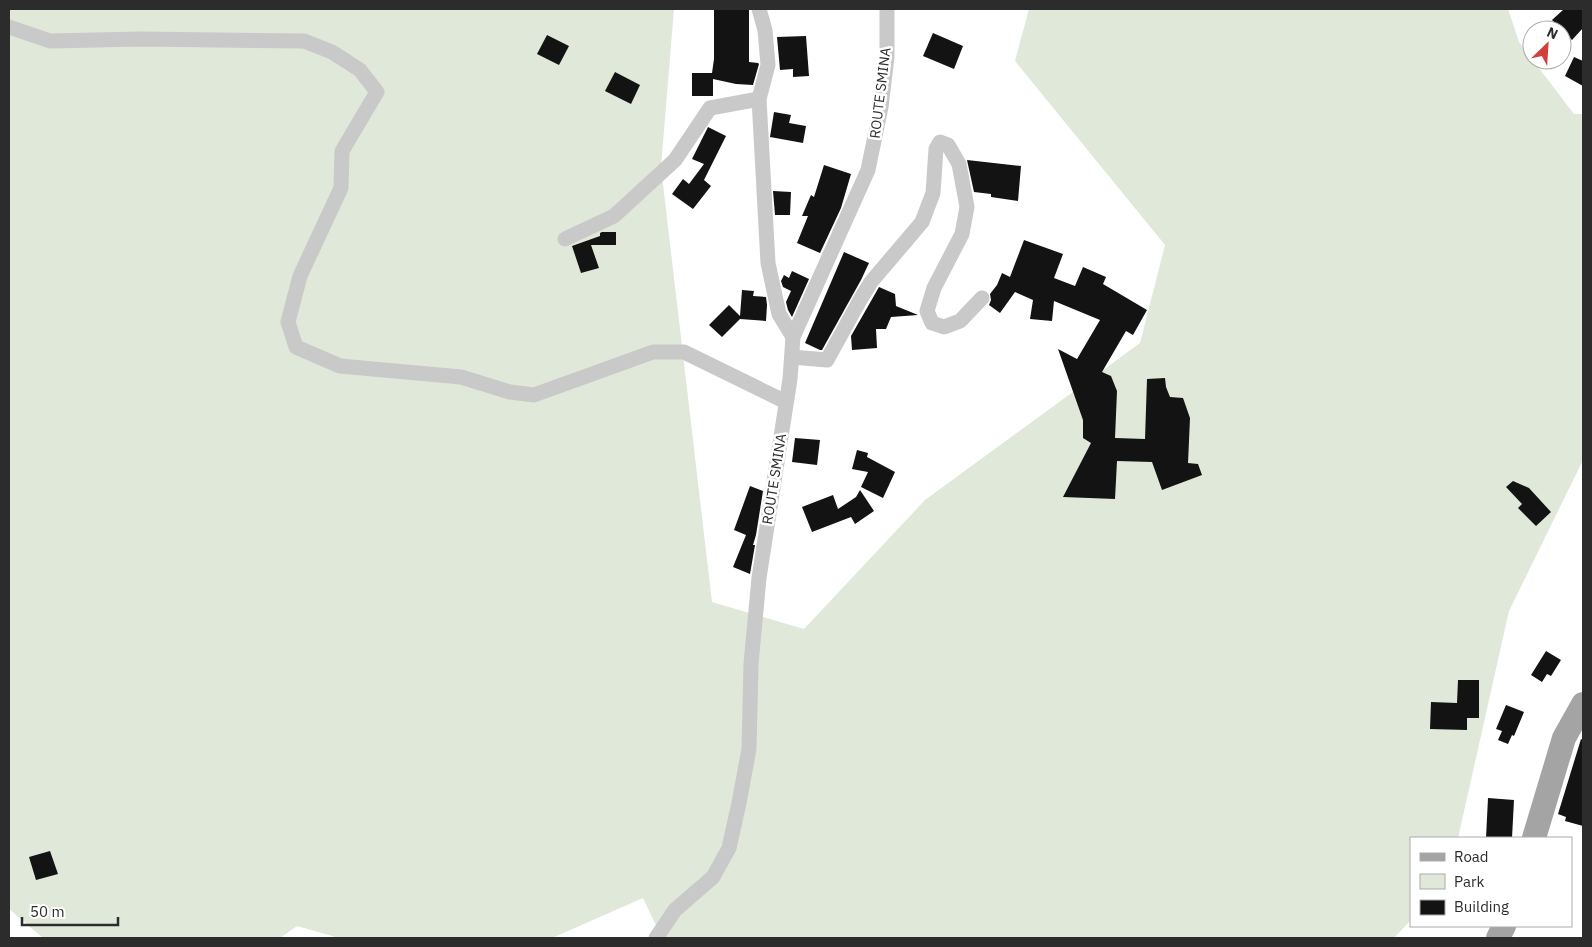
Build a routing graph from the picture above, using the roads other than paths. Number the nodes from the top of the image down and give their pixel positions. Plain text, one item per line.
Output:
1 (759, 9) edge
2 (886, 9) edge
3 (9, 27) edge
4 (759, 99) junction
5 (565, 239) dead end
6 (982, 298) dead end
7 (793, 338) junction
8 (792, 357) junction
9 (786, 402) junction
10 (1583, 704) edge
11 (1534, 837) edge
12 (656, 938) edge

1 - 4 street
2 - 7 street, ROUTE SMINA
3 - 9 street
4 - 5 street
4 - 7 street
6 - 8 street
7 - 8 street, ROUTE SMINA
8 - 9 street, ROUTE SMINA
9 - 12 street, ROUTE SMINA
10 - 11 main road

